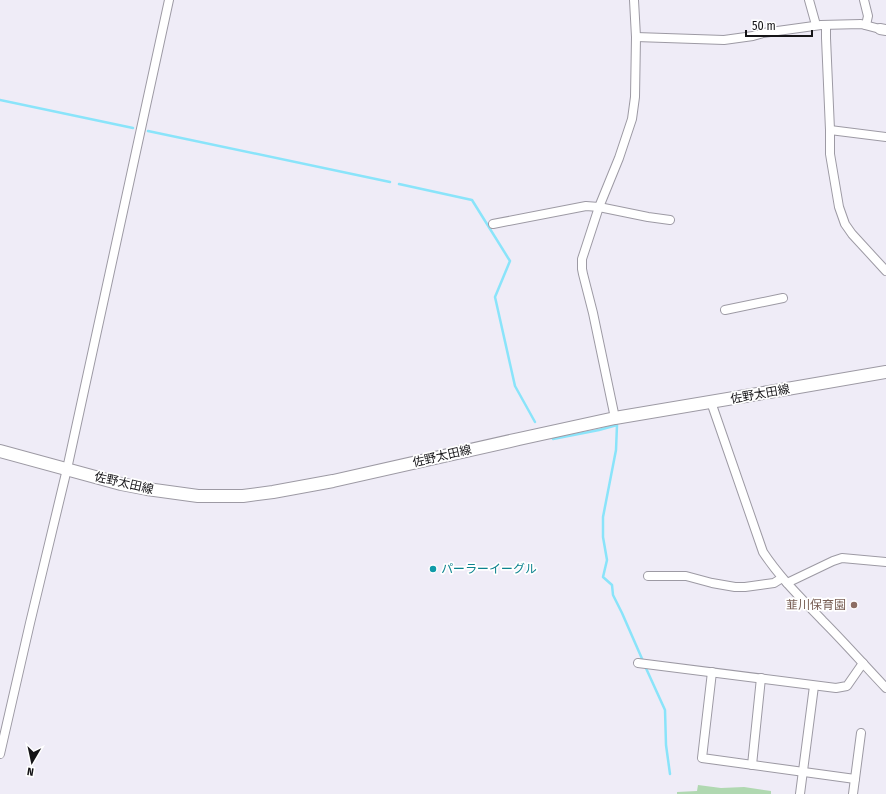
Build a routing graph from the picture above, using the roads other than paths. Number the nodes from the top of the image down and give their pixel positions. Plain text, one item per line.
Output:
1 (169, 0) edge
2 (634, 0) edge
3 (809, 0) edge
4 (864, 0) edge
5 (866, 24) junction
6 (816, 25) junction
7 (826, 25) junction
8 (883, 29) edge
9 (636, 37) junction
10 (830, 130) junction
11 (886, 137) edge
12 (600, 207) junction
13 (670, 220) dead end
14 (492, 224) dead end
15 (886, 271) edge
16 (783, 298) dead end
17 (725, 310) dead end
18 (886, 372) edge
19 (711, 402) junction
20 (615, 418) junction
21 (0, 451) edge
22 (67, 469) junction
23 (886, 562) edge
24 (648, 576) dead end
25 (785, 581) junction
26 (642, 663) dead end
27 (863, 664) junction
28 (712, 672) junction
29 (761, 678) junction
30 (814, 686) junction
31 (886, 688) edge
32 (861, 732) dead end
33 (0, 754) edge
34 (752, 765) junction
35 (802, 772) junction
36 (855, 779) junction
37 (800, 794) edge
38 (853, 794) edge

1 - 22 street
2 - 9 street
3 - 6 street
4 - 5 street
5 - 7 street
5 - 8 street
6 - 7 street
6 - 9 street
7 - 10 street
9 - 12 street
10 - 11 street
10 - 15 street
12 - 13 street
12 - 14 street
12 - 20 street
16 - 17 street
18 - 19 main road, 佐野太田線
19 - 20 main road, 佐野太田線
19 - 25 street
20 - 22 main road, 佐野太田線
21 - 22 main road, 佐野太田線
22 - 33 street
23 - 25 street
24 - 25 street
25 - 27 street
26 - 28 street
27 - 30 street
27 - 31 street
28 - 29 street
28 - 34 street
29 - 30 street
29 - 34 street
30 - 35 street
32 - 36 street
34 - 35 street
35 - 36 street
35 - 37 street
36 - 38 street

